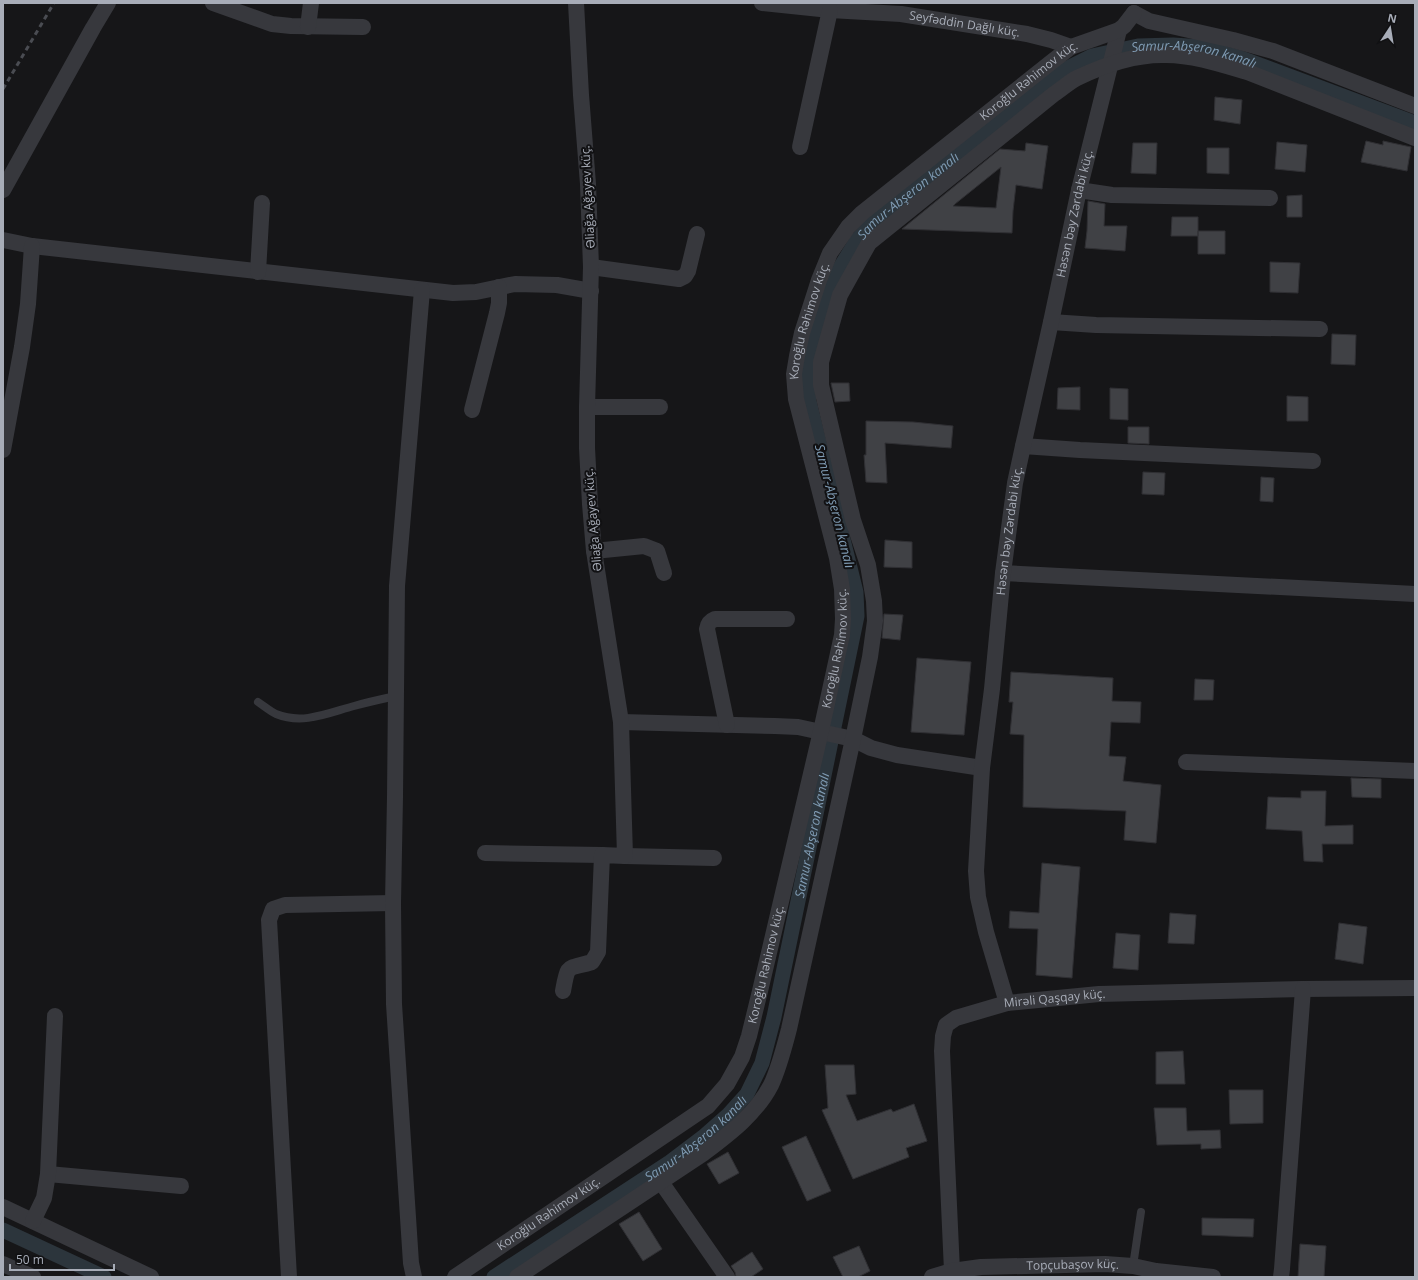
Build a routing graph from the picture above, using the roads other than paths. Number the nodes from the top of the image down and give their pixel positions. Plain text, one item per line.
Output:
1 (108, 3) edge
2 (213, 3) edge
3 (311, 3) edge
4 (576, 3) edge
5 (762, 3) edge
6 (903, 8) edge
7 (1133, 8) edge
8 (830, 10) junction
9 (308, 26) junction
10 (363, 27) dead end
11 (1118, 30) junction
12 (1071, 47) junction
13 (1111, 65) junction
14 (1415, 106) edge
15 (1415, 138) edge
16 (800, 146) dead end
17 (3, 190) edge
18 (1078, 190) junction
19 (1270, 198) dead end
20 (262, 203) dead end
21 (697, 234) dead end
22 (3, 240) edge
23 (32, 246) junction
24 (591, 267) junction
25 (258, 272) junction
26 (499, 287) junction
27 (422, 290) junction
28 (591, 291) junction
29 (1051, 322) junction
30 (1320, 329) dead end
31 (587, 407) junction
32 (660, 407) dead end
33 (472, 410) dead end
34 (1023, 446) junction
35 (3, 450) edge
36 (1313, 460) dead end
37 (594, 552) junction
38 (664, 572) dead end
39 (1003, 573) junction
40 (1415, 594) edge
41 (787, 619) dead end
42 (396, 696) junction
43 (258, 702) dead end
44 (621, 722) junction
45 (727, 725) junction
46 (821, 731) junction
47 (853, 739) junction
48 (1186, 762) dead end
49 (982, 768) junction
50 (1415, 771) edge
51 (485, 853) dead end
52 (602, 855) junction
53 (625, 856) junction
54 (714, 858) dead end
55 (393, 903) junction
56 (1415, 988) edge
57 (1303, 989) junction
58 (563, 991) dead end
59 (1007, 1003) junction
60 (55, 1016) dead end
61 (48, 1174) junction
62 (661, 1182) junction
63 (181, 1186) dead end
64 (3, 1207) edge
65 (1141, 1212) dead end
66 (33, 1221) junction
67 (3, 1264) edge
68 (1133, 1266) junction
69 (952, 1271) junction
70 (33, 1277) edge
71 (151, 1277) edge
72 (289, 1277) edge
73 (414, 1277) edge
74 (455, 1277) edge
75 (517, 1277) edge
76 (727, 1277) edge
77 (932, 1277) edge
78 (1213, 1277) edge
79 (1281, 1277) edge

1 - 17 street
2 - 9 street
3 - 9 street
4 - 24 street, Əliağa Ağayev küç.
5 - 8 street, Seyfəddin Dağlı küç.
6 - 8 street, Seyfəddin Dağlı küç.
6 - 12 street, Seyfəddin Dağlı küç.
7 - 11 street, Koroğlu Rəhimov küç.
7 - 14 street, Koroğlu Rəhimov küç.
8 - 16 street
9 - 10 street
11 - 12 street, Koroğlu Rəhimov küç.
11 - 13 street, Həsən bəy Zərdabi küç.
12 - 46 street, Koroğlu Rəhimov küç.
13 - 15 street, Koroğlu Rəhimov küç.
13 - 18 street, Həsən bəy Zərdabi küç.
13 - 47 street, Koroğlu Rəhimov küç.
18 - 19 street
18 - 29 street, Həsən bəy Zərdabi küç.
20 - 25 street
21 - 24 street
22 - 23 street
23 - 25 street
23 - 35 street
24 - 28 street, Əliağa Ağayev küç.
25 - 27 street
26 - 27 street
26 - 28 street
26 - 33 street
27 - 42 street
28 - 31 street, Əliağa Ağayev küç.
29 - 30 street
29 - 34 street, Həsən bəy Zərdabi küç.
31 - 32 street
31 - 37 street, Əliağa Ağayev küç.
34 - 36 street
34 - 39 street, Həsən bəy Zərdabi küç.
37 - 38 street
37 - 44 street, Əliağa Ağayev küç.
39 - 40 street
39 - 49 street, Həsən bəy Zərdabi küç.
41 - 45 street
42 - 43 lane
42 - 55 street
44 - 45 street
44 - 53 street, Əliağa Ağayev küç.
45 - 46 street
46 - 47 street
46 - 74 street, Koroğlu Rəhimov küç.
47 - 49 street
47 - 62 street, Koroğlu Rəhimov küç.
48 - 50 street
49 - 59 street, Həsən bəy Zərdabi küç.
51 - 52 street
52 - 53 street
52 - 58 street
53 - 54 street
55 - 72 street
55 - 73 street
56 - 57 street, Mirəli Qaşqay küç.
57 - 59 street, Mirəli Qaşqay küç.
57 - 79 street
59 - 69 street, Mirəli Qaşqay küç.
60 - 61 street
61 - 63 street
61 - 66 street
62 - 75 street, Koroğlu Rəhimov küç.
62 - 76 street
64 - 66 street
65 - 68 lane
66 - 71 street
67 - 70 street
68 - 69 street, Topçubaşov küç.
68 - 78 street, Topçubaşov küç.
69 - 77 street, Topçubaşov küç.

